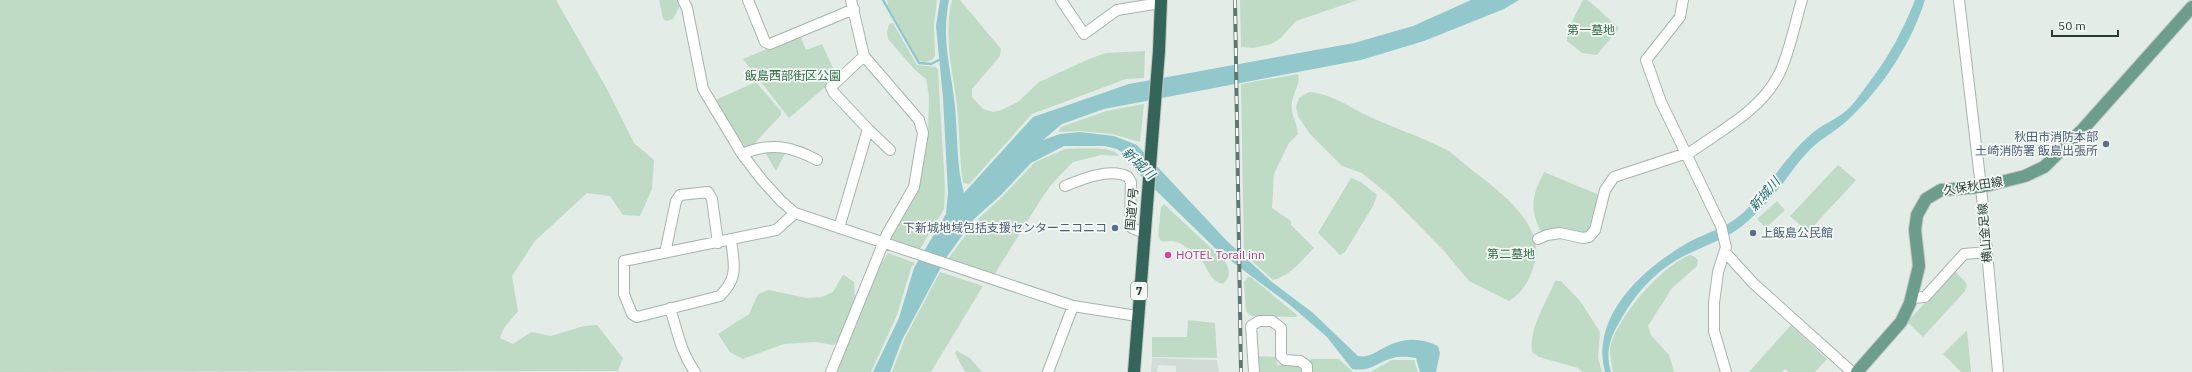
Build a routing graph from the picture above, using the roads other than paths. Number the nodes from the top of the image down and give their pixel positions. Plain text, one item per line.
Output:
1 (683, 0) edge
2 (748, 0) edge
3 (1061, 0) edge
4 (1683, 0) edge
5 (1802, 0) edge
6 (1959, 0) edge
7 (1160, 2) edge
8 (852, 4) edge
9 (2192, 7) edge
10 (864, 56) junction
11 (868, 129) junction
12 (890, 150) dead end
13 (742, 154) junction
14 (1687, 154) junction
15 (817, 160) dead end
16 (1066, 186) dead end
17 (1981, 187) junction
18 (795, 213) junction
19 (839, 228) junction
20 (1144, 233) junction
21 (1538, 239) dead end
22 (731, 240) junction
23 (718, 243) junction
24 (885, 243) junction
25 (1725, 249) junction
26 (1987, 252) junction
27 (665, 253) junction
28 (1912, 298) junction
29 (1073, 306) junction
30 (670, 308) junction
31 (1137, 316) junction
32 (695, 372) edge
33 (831, 372) edge
34 (1048, 372) edge
35 (1134, 372) edge
36 (1254, 372) edge
37 (1307, 372) edge
38 (1726, 372) edge
39 (1852, 372) edge
40 (1857, 372) edge
41 (1998, 372) edge

1 - 13 street
2 - 8 street
3 - 7 street
4 - 14 street
5 - 14 street
6 - 17 street, 横山金足線
7 - 20 highway, 国道7号 / 7
8 - 10 street
9 - 17 main road, 久保秋田線
10 - 11 street
10 - 24 street
11 - 12 street
11 - 19 street
13 - 15 street
13 - 18 street
14 - 21 street
14 - 25 street
16 - 20 street
17 - 26 street, 横山金足線
17 - 28 main road, 久保秋田線
18 - 19 street
18 - 22 street
19 - 24 street
20 - 31 highway, 国道7号 / 7
22 - 23 street
22 - 30 street
23 - 27 street
23 - 27 street
24 - 29 street
24 - 33 street
25 - 38 street
25 - 39 street
26 - 28 street
26 - 41 street, 横山金足線
27 - 30 street
28 - 40 main road, 久保秋田線
29 - 31 street
29 - 34 street
30 - 32 street
31 - 35 highway, 国道7号 / 7
36 - 37 street

